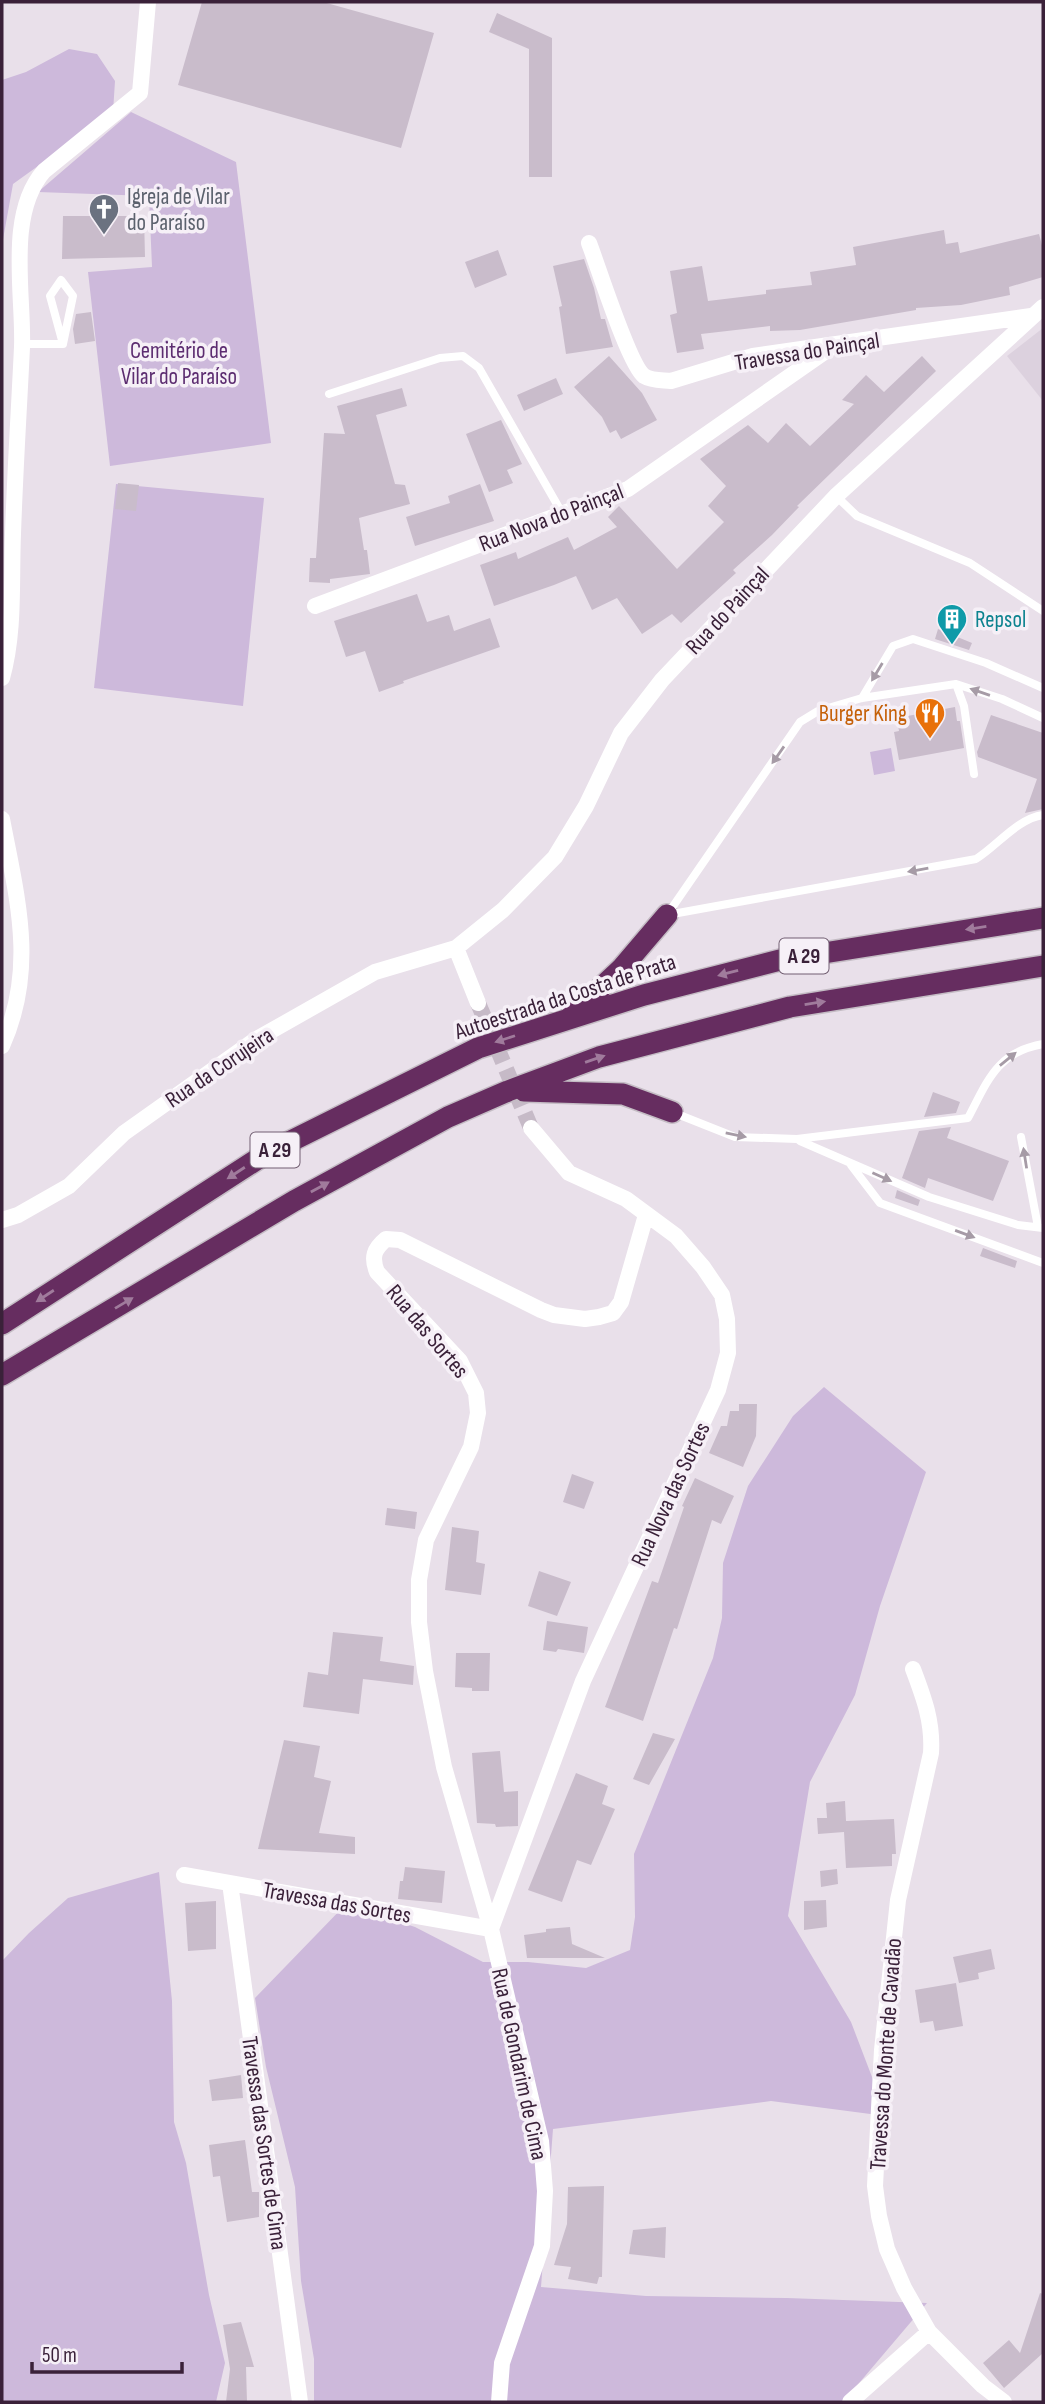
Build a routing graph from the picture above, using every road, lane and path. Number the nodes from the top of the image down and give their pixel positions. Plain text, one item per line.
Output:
1 (148, 2) edge
2 (589, 243) dead end
3 (1037, 312) edge
4 (22, 344) junction
5 (63, 344) junction
6 (836, 344) junction
7 (329, 394) dead end
8 (836, 496) junction
9 (562, 513) junction
10 (315, 606) dead end
11 (1043, 611) edge
12 (2, 678) edge
13 (956, 684) junction
14 (1043, 688) edge
15 (862, 698) junction
16 (1043, 718) edge
17 (974, 774) dead end
18 (1043, 815) edge
19 (2, 819) edge
20 (667, 915) junction
21 (1043, 918) edge
22 (456, 948) junction
23 (1043, 966) edge
24 (478, 1003) tunnel mouth
25 (570, 1017) junction
26 (1043, 1044) edge
27 (2, 1046) edge
28 (508, 1091) junction
29 (672, 1112) joint
30 (531, 1128) tunnel mouth
31 (1021, 1137) dead end
32 (797, 1139) junction
33 (849, 1162) junction
34 (646, 1214) junction
35 (2, 1220) edge
36 (1041, 1227) edge
37 (1043, 1263) edge
38 (2, 1324) edge
39 (2, 1375) edge
40 (913, 1670) dead end
41 (184, 1875) dead end
42 (230, 1883) junction
43 (491, 1929) junction
44 (929, 2332) junction
45 (300, 2402) edge
46 (499, 2402) edge
47 (850, 2402) edge
48 (1004, 2402) edge

1 - 4 street
2 - 6 street, Travessa do Painçal
3 - 6 street, Travessa do Painçal
3 - 8 street, Rua do Painçal
4 - 5 lane
4 - 12 street
5 - 5 lane
6 - 9 street, Rua Nova do Painçal
7 - 9 lane
8 - 11 lane
8 - 22 street, Rua do Painçal
9 - 10 street, Rua Nova do Painçal
13 - 15 lane
16 -> 13 lane
13 - 17 lane
14 -> 15 lane
15 -> 20 lane
18 -> 20 lane
19 - 27 street
20 - 25 highway
21 -> 25 highway, Autoestrada da Costa de Prata / A 29
22 - 24 street
22 - 35 street, Rua da Corujeira
28 -> 23 highway, A 29
25 -> 38 highway, Autoestrada da Costa de Prata / A 29
32 -> 26 lane
28 - 29 highway
39 -> 28 highway, A 29
29 -> 32 lane
30 - 34 street, Rua Nova das Sortes
36 -> 31 lane
32 - 33 lane
33 -> 36 lane
33 -> 37 lane
34 - 43 street, Rua Nova das Sortes
34 - 43 street, Rua das Sortes
40 - 44 street, Travessa do Monte de Cavadão
41 - 42 street, Travessa das Sortes
42 - 43 street, Travessa das Sortes
42 - 45 street, Travessa das Sortes de Cima
43 - 46 street, Rua de Gondarim de Cima
44 - 47 street
44 - 48 street, Travessa do Monte de Cavadão

